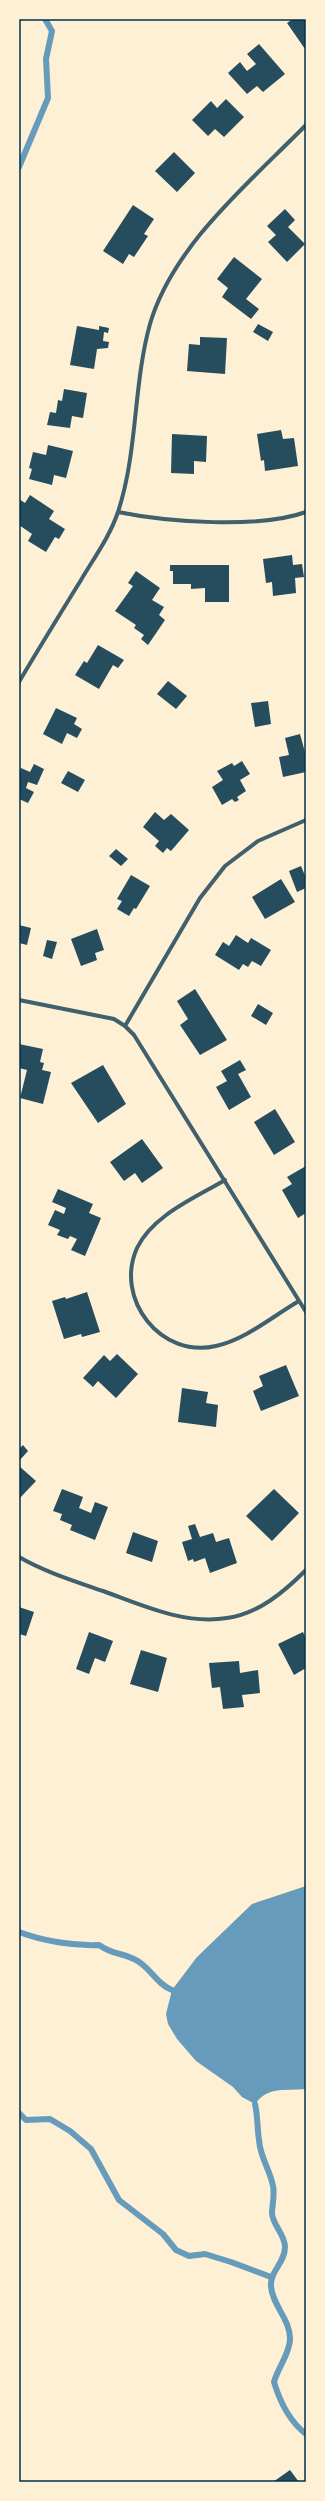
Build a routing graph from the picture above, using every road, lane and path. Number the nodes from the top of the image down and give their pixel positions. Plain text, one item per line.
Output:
1 (306, 125) edge
2 (118, 512) junction
3 (306, 512) edge
4 (19, 682) edge
5 (306, 820) edge
6 (19, 1000) edge
7 (126, 1026) junction
8 (225, 1180) junction
9 (299, 1301) junction
10 (306, 1312) edge
11 (19, 1557) edge
12 (306, 1570) edge

1 - 2 street
2 - 3 street
2 - 4 street
5 - 7 street
6 - 7 street
7 - 8 street
8 - 9 street
8 - 9 street
9 - 10 street
11 - 12 street

